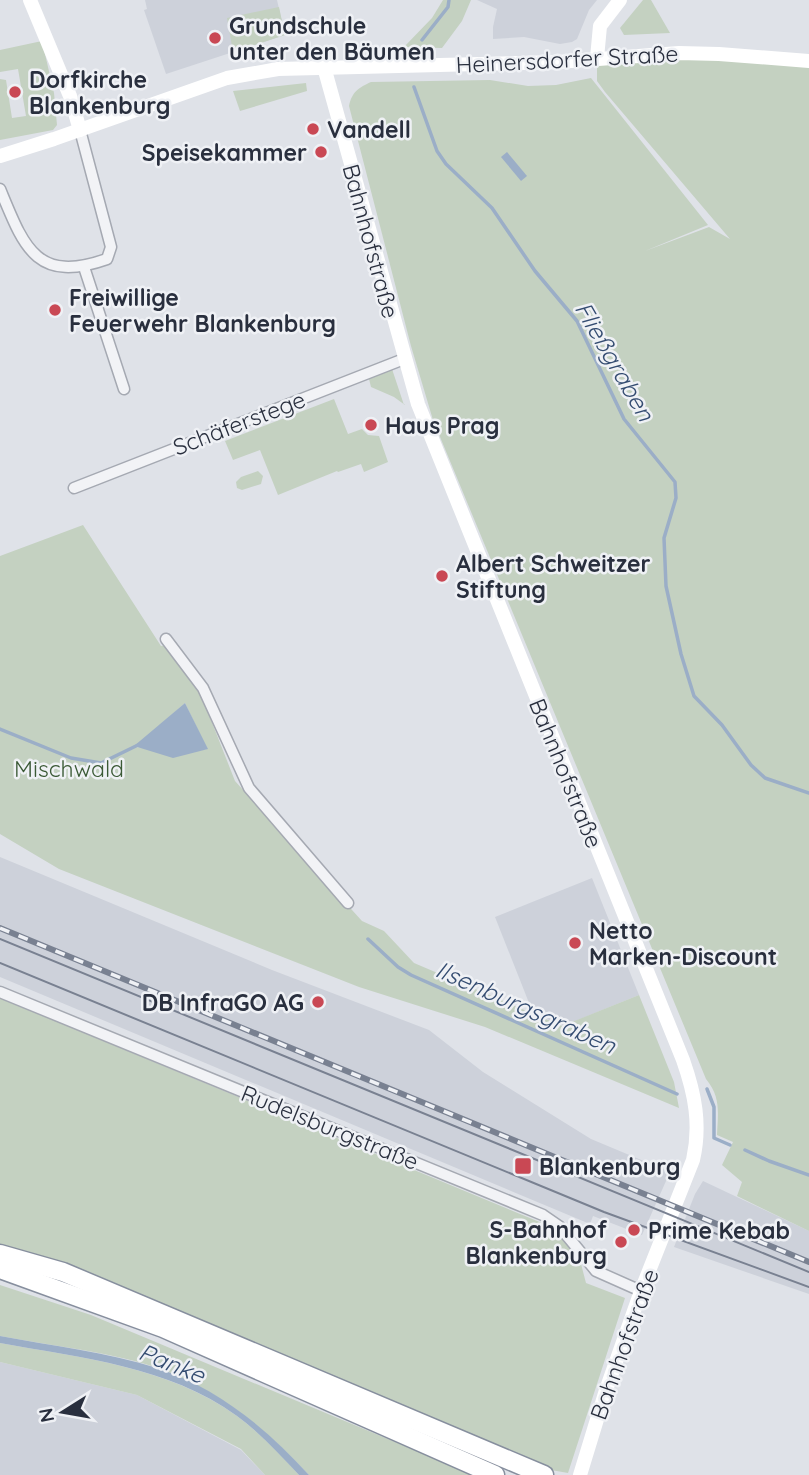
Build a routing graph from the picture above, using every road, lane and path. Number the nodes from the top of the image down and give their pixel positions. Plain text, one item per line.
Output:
1 (30, 0) edge
2 (620, 0) edge
3 (597, 58) junction
4 (809, 61) edge
5 (324, 67) junction
6 (80, 130) junction
7 (0, 156) edge
8 (0, 189) edge
9 (84, 267) junction
10 (404, 359) junction
11 (124, 389) dead end
12 (74, 488) dead end
13 (166, 639) dead end
14 (348, 903) dead end
15 (0, 992) edge
16 (0, 1254) edge
17 (0, 1269) edge
18 (641, 1291) junction
19 (495, 1475) edge
20 (544, 1475) edge
21 (580, 1475) edge

1 - 6 main road
2 - 3 main road
3 - 4 main road, Heinersdorfer Straße
3 - 5 main road, Heinersdorfer Straße
5 - 6 main road, Heinersdorfer Straße
5 - 10 main road, Bahnhofstraße
6 - 7 main road, Heinersdorfer Straße
6 - 9 street
8 - 9 street
9 - 11 street
10 - 12 street, Schäferstege
10 - 18 main road, Bahnhofstraße
13 - 14 street
15 - 18 street, Rudelsburgstraße
16 - 20 highway
17 - 19 highway
18 - 21 main road, Bahnhofstraße

